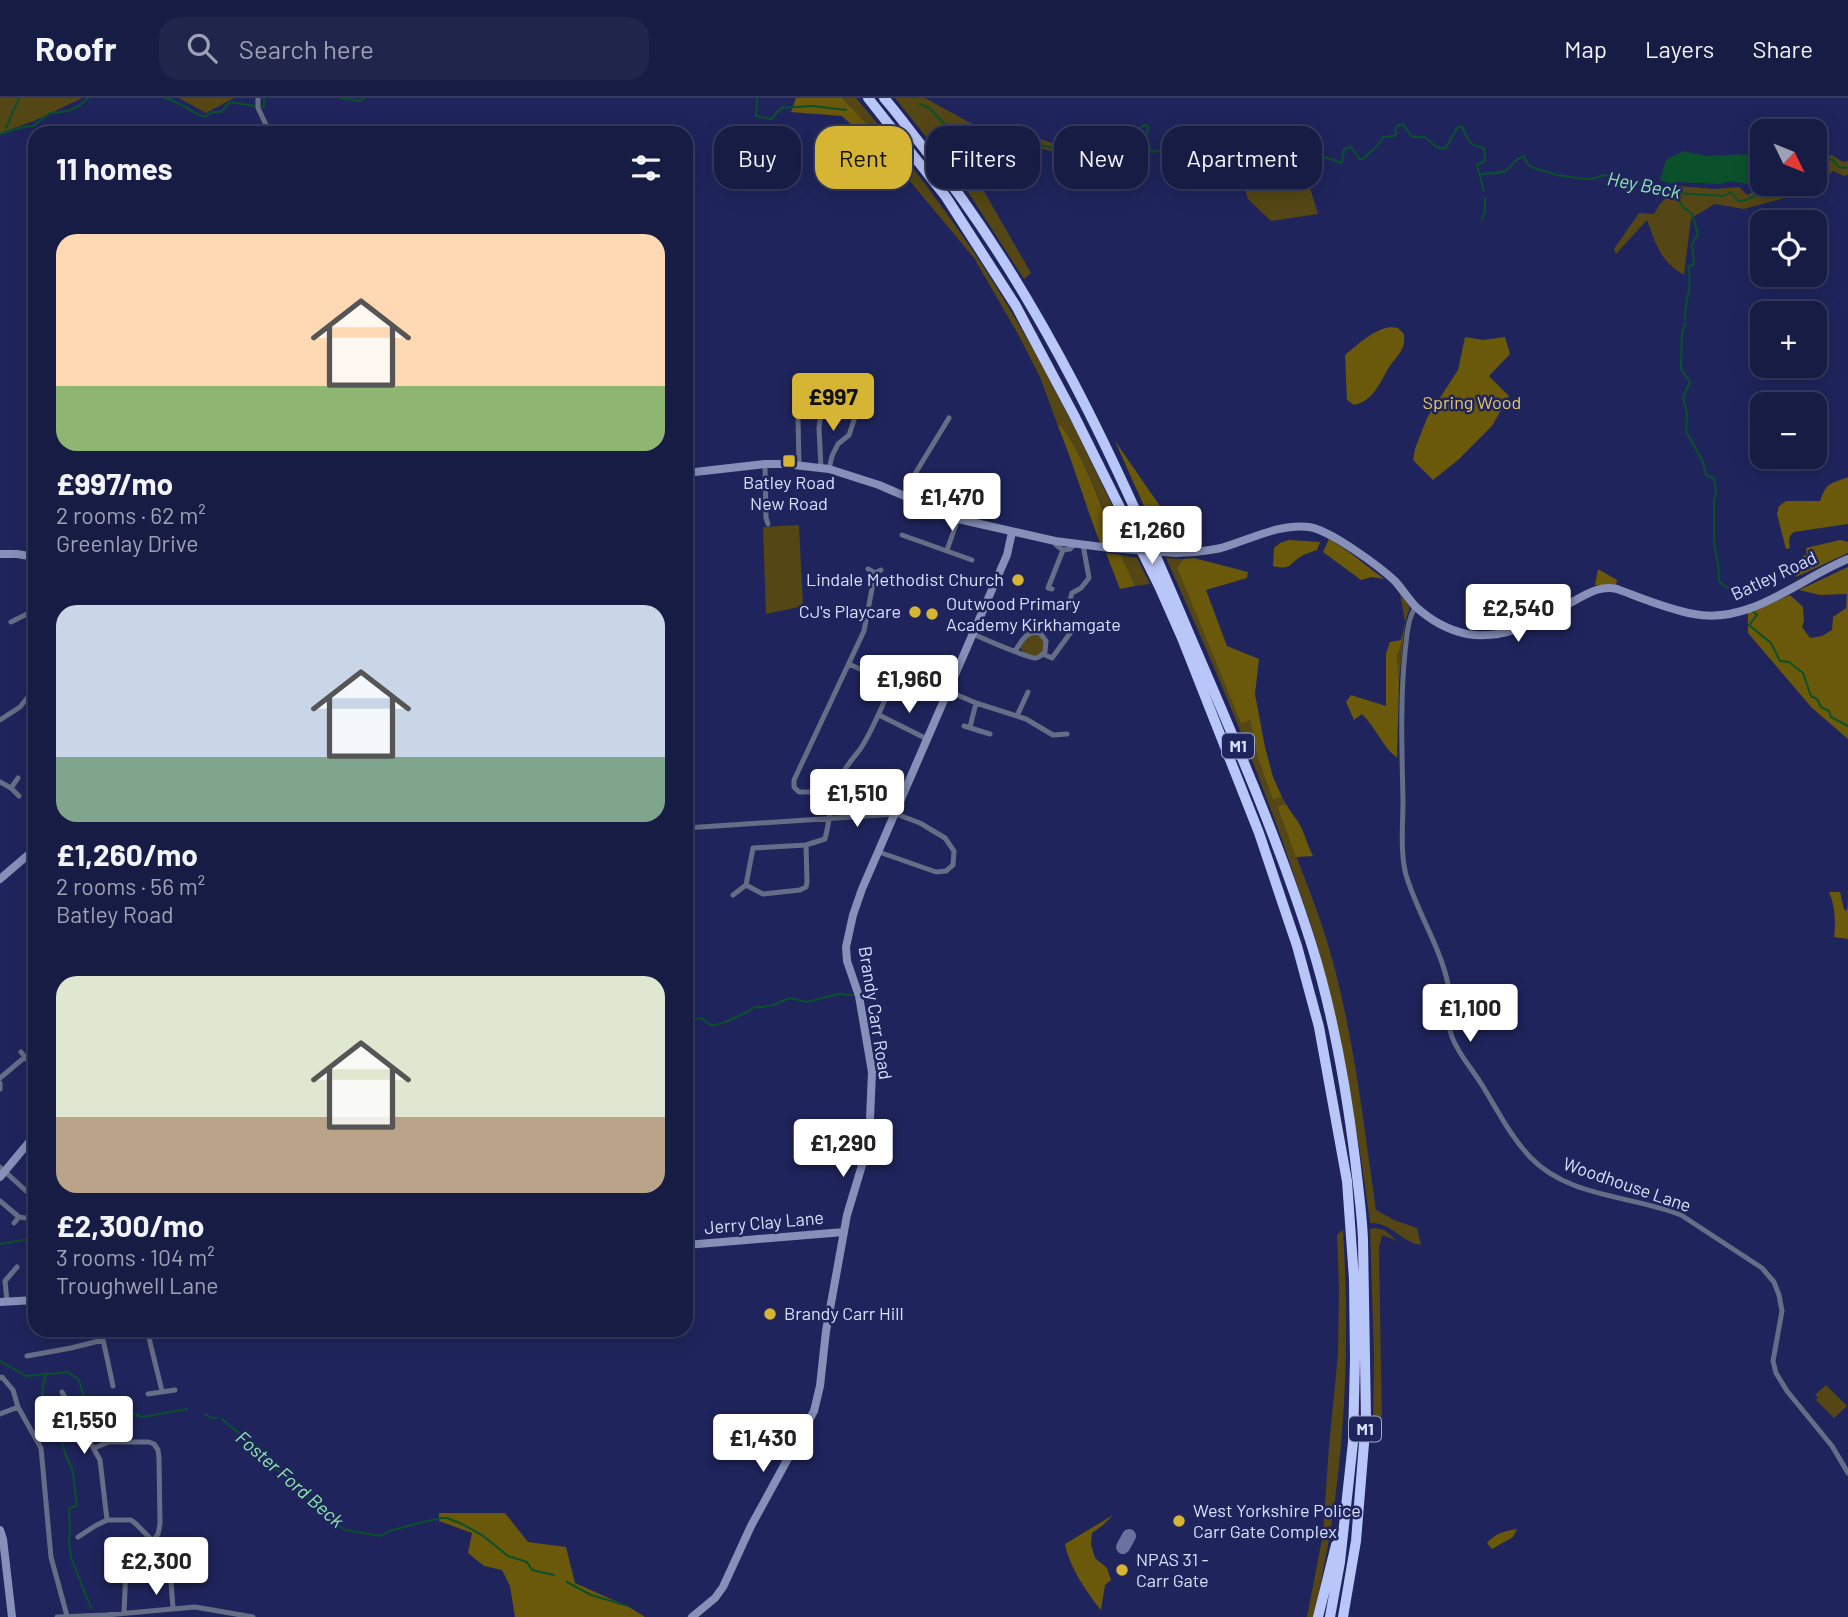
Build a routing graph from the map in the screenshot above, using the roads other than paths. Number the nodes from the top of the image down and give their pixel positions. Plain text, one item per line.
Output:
1 (868, 98) edge
2 (884, 98) edge
3 (258, 99) edge
4 (267, 126) edge
5 (795, 393) dead end
6 (823, 396) dead end
7 (949, 418) dead end
8 (852, 421) dead end
9 (765, 464) junction
10 (799, 466) junction
11 (825, 469) junction
12 (693, 472) edge
13 (905, 496) junction
14 (958, 519) junction
15 (768, 524) dead end
16 (1012, 532) junction
17 (902, 535) dead end
18 (1055, 541) junction
19 (1079, 545) junction
20 (947, 550) junction
21 (1063, 551) junction
22 (0, 554) edge
23 (28, 556) edge
24 (1848, 559) edge
25 (972, 560) dead end
26 (868, 569) dead end
27 (1052, 589) dead end
28 (1068, 607) dead end
29 (1416, 607) junction
30 (28, 614) edge
31 (10, 623) dead end
32 (1071, 632) dead end
33 (972, 634) junction
34 (1015, 651) junction
35 (1043, 654) junction
36 (849, 664) junction
37 (948, 691) junction
38 (1029, 693) dead end
39 (26, 698) dead end
40 (976, 703) junction
41 (879, 715) junction
42 (1017, 716) junction
43 (0, 720) edge
44 (990, 734) dead end
45 (1067, 734) dead end
46 (927, 739) junction
47 (18, 778) dead end
48 (0, 782) edge
49 (12, 788) junction
50 (834, 792) junction
51 (19, 796) dead end
52 (896, 814) junction
53 (829, 817) junction
54 (693, 827) edge
55 (806, 845) junction
56 (879, 852) junction
57 (28, 855) edge
58 (0, 879) edge
59 (746, 885) junction
60 (733, 895) dead end
61 (28, 1061) edge
62 (0, 1081) edge
63 (0, 1089) edge
64 (28, 1144) edge
65 (2, 1171) edge
66 (28, 1193) edge
67 (0, 1201) edge
68 (14, 1223) dead end
69 (844, 1232) junction
70 (693, 1244) edge
71 (18, 1267) dead end
72 (28, 1300) edge
73 (3, 1302) edge
74 (102, 1337) edge
75 (149, 1337) edge
76 (103, 1340) junction
77 (27, 1356) dead end
78 (0, 1378) edge
79 (113, 1386) dead end
80 (175, 1390) dead end
81 (162, 1391) junction
82 (62, 1392) dead end
83 (148, 1394) dead end
84 (18, 1407) junction
85 (0, 1414) edge
86 (94, 1448) junction
87 (1848, 1473) edge
88 (1348, 1500) junction
89 (107, 1520) junction
90 (0, 1530) edge
91 (78, 1537) dead end
92 (153, 1541) junction
93 (1356, 1541) junction
94 (126, 1568) dead end
95 (3, 1576) edge
96 (199, 1607) junction
97 (173, 1608) junction
98 (124, 1613) junction
99 (67, 1616) edge
100 (106, 1616) edge
101 (242, 1616) edge
102 (12, 1617) edge
103 (57, 1617) edge
104 (199, 1617) edge
105 (253, 1617) edge
106 (692, 1617) edge
107 (1318, 1617) edge
108 (1330, 1617) edge
109 (1343, 1617) edge
110 (1350, 1617) edge

1 - 88 highway, M1
2 - 93 highway, M1
3 - 4 street
5 - 10 street
6 - 11 street
7 - 13 street
8 - 11 street
9 - 10 street, Batley Road
9 - 12 street, Batley Road
9 - 15 street
10 - 11 street, Batley Road
11 - 13 street, Batley Road
13 - 14 street, Batley Road
14 - 16 street, Batley Road
14 - 20 street
16 - 18 street, Batley Road
16 - 33 street, Brandy Carr Road
17 - 20 street
18 - 19 street, Batley Road
18 - 21 street
19 - 21 street
19 - 28 street
19 - 29 street, Batley Road, bridge
20 - 25 street
21 - 27 street
22 - 23 street
24 - 29 street, Batley Road
26 - 36 street
29 - 87 street, Woodhouse Lane
30 - 31 street
32 - 35 street
33 - 34 street
33 - 37 street, Brandy Carr Road
34 - 35 street
34 - 35 street
36 - 41 street
36 - 50 street
37 - 40 street
37 - 46 street, Brandy Carr Road
38 - 42 street
39 - 43 street
40 - 42 street
40 - 44 street
41 - 46 street
41 - 50 street
42 - 45 street
46 - 52 street, Brandy Carr Road
47 - 49 street
48 - 49 street
49 - 51 street
50 - 53 street
52 - 53 street
52 - 56 street, Brandy Carr Road
52 - 56 street
53 - 54 street
53 - 55 street
55 - 59 street
55 - 59 street
56 - 69 street, Brandy Carr Road
57 - 58 street
59 - 60 street
61 - 62 street
62 - 63 street
64 - 65 street
65 - 66 street
67 - 68 street
69 - 70 street, Jerry Clay Lane
69 - 106 street, Brandy Carr Road
71 - 73 street
72 - 73 street
74 - 76 street
75 - 81 street
76 - 77 street
76 - 79 street
78 - 84 street
80 - 81 street
81 - 83 street
82 - 86 street
84 - 85 street
84 - 99 street
86 - 89 street
86 - 92 street
88 - 107 highway
88 - 108 highway, M1
89 - 91 street
89 - 92 street
90 - 95 street
92 - 97 street
93 - 109 highway, M1
93 - 110 highway
94 - 98 street
95 - 102 street
96 - 97 street
96 - 101 street
96 - 104 street
97 - 98 street
98 - 100 street
99 - 100 street
99 - 103 street
101 - 105 street

